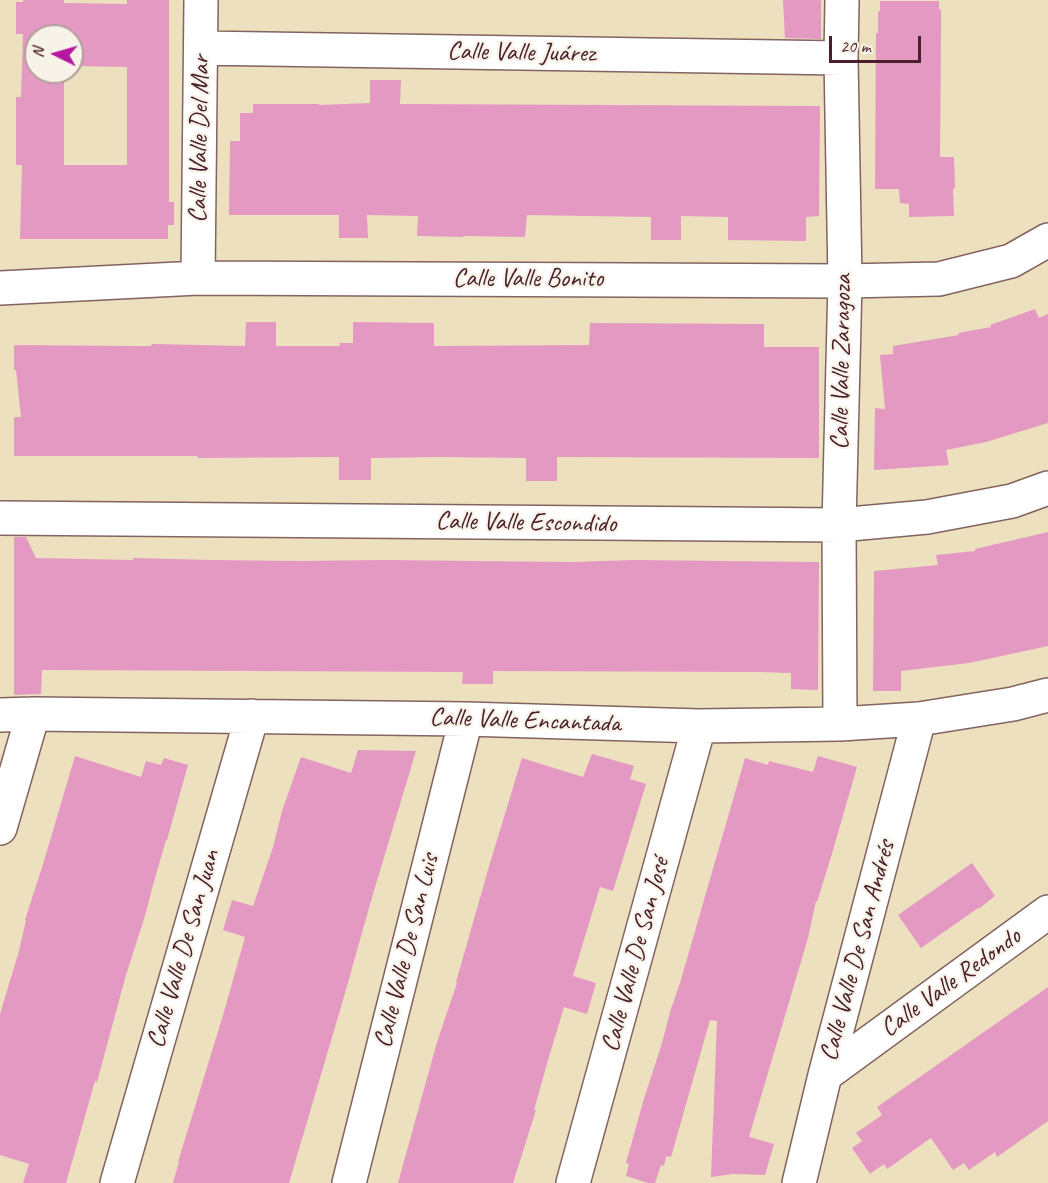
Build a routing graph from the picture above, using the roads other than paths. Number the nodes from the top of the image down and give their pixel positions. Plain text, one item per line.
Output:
1 (201, 0) edge
2 (842, 0) edge
3 (201, 48) junction
4 (841, 58) junction
5 (1048, 240) edge
6 (198, 278) junction
7 (844, 281) junction
8 (0, 288) edge
9 (1048, 488) edge
10 (0, 518) edge
11 (839, 525) junction
12 (1048, 695) edge
13 (33, 714) junction
14 (0, 715) edge
15 (252, 716) junction
16 (466, 719) junction
17 (920, 719) junction
18 (840, 724) junction
19 (699, 726) junction
20 (0, 828) edge
21 (1048, 912) edge
22 (825, 1075) junction
23 (117, 1183) edge
24 (349, 1183) edge
25 (573, 1183) edge
26 (799, 1183) edge

1 - 3 street, Calle Valle Del Mar
2 - 4 street, Calle Valle Zaragoza
3 - 4 street, Calle Valle Juárez
3 - 6 street, Calle Valle Del Mar
4 - 7 street, Calle Valle Zaragoza
5 - 7 street, Calle Valle Bonito
6 - 7 street, Calle Valle Bonito
6 - 8 street, Calle Valle Bonito
7 - 11 street, Calle Valle Zaragoza
9 - 11 street, Calle Valle Escondido
10 - 11 street, Calle Valle Escondido
11 - 18 street, Calle Valle Zaragoza
12 - 17 street, Calle Valle Encantada
13 - 14 street, Calle Valle Encantada
13 - 15 street, Calle Valle Encantada
13 - 20 street
15 - 16 street, Calle Valle Encantada
15 - 23 street, Calle Valle De San Juan
16 - 19 street, Calle Valle Encantada
16 - 24 street, Calle Valle De San Luis
17 - 18 street, Calle Valle Encantada
17 - 22 street, Calle Valle De San Andrés
18 - 19 street, Calle Valle Encantada
19 - 25 street, Calle Valle De San José
21 - 22 street, Calle Valle Redondo
22 - 26 street, Calle Valle De San Andrés

